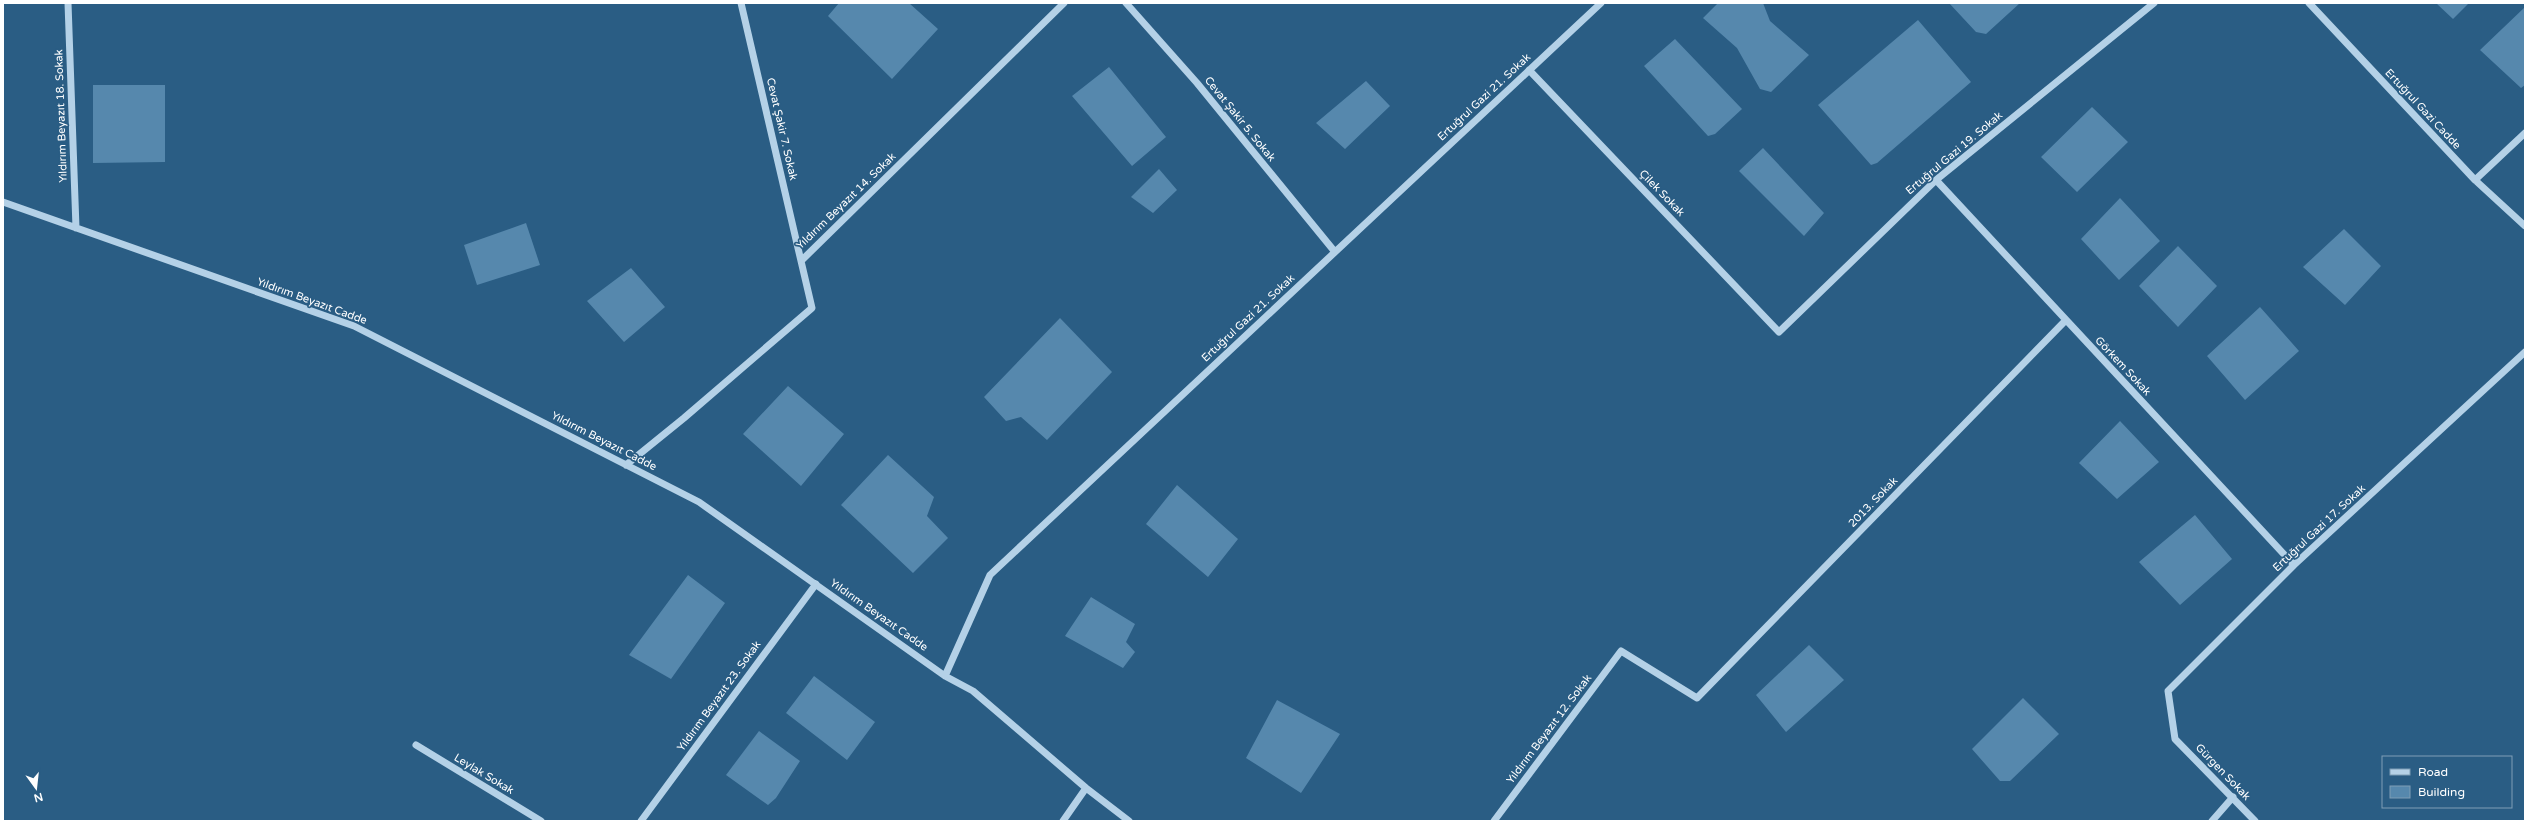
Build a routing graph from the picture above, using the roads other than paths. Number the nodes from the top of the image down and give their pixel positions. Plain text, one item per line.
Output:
1 (68, 3) edge
2 (741, 3) edge
3 (1064, 3) edge
4 (1126, 3) edge
5 (1601, 3) edge
6 (2154, 3) edge
7 (2309, 3) edge
8 (1529, 70) junction
9 (2525, 133) edge
10 (1936, 180) junction
11 (2475, 180) junction
12 (3, 202) edge
13 (2525, 226) edge
14 (76, 228) junction
15 (1335, 252) junction
16 (801, 261) junction
17 (2066, 321) junction
18 (1779, 332) joint
19 (2525, 352) edge
20 (626, 465) junction
21 (2294, 565) junction
22 (816, 584) junction
23 (1621, 651) joint
24 (945, 676) junction
25 (2175, 738) joint
26 (416, 745) dead end
27 (1086, 788) junction
28 (2233, 797) junction
29 (541, 821) edge
30 (641, 821) edge
31 (1063, 821) edge
32 (1129, 821) edge
33 (1494, 821) edge
34 (2212, 821) edge
35 (2255, 821) edge

1 - 14 street, Yıldırım Beyazıt 18. Sokak
2 - 16 street, Cevat Şakir 7. Sokak
3 - 16 street, Yıldırım Beyazıt 14. Sokak
4 - 15 street, Cevat Şakir 5. Sokak
5 - 8 street, Ertuğrul Gazi 21. Sokak
6 - 10 street, Ertuğrul Gazi 19. Sokak
7 - 11 street, Ertuğrul Gazi Cadde
8 - 15 street, Ertuğrul Gazi 21. Sokak
8 - 18 street, Çilek Sokak
9 - 11 street
10 - 17 street, Görkem Sokak
10 - 18 street, Ertuğrul Gazi 19. Sokak
11 - 13 street, Ertuğrul Gazi Cadde
12 - 14 street, Yıldırım Beyazıt Cadde
14 - 20 street, Yıldırım Beyazıt Cadde
15 - 24 street, Ertuğrul Gazi 21. Sokak
16 - 20 street, Yıldırım Beyazıt 14. Sokak
17 - 21 street, Görkem Sokak
17 - 23 street, 2013. Sokak
19 - 21 street, Ertuğrul Gazi 17. Sokak
20 - 22 street, Yıldırım Beyazıt Cadde
21 - 25 street, Ertuğrul Gazi 17. Sokak
22 - 24 street, Yıldırım Beyazıt Cadde
22 - 30 street, Yıldırım Beyazıt 23. Sokak
23 - 33 street, Yıldırım Beyazıt 12. Sokak
24 - 27 street, Yıldırım Beyazıt Cadde
25 - 28 street, Gürgen Sokak
26 - 29 street, Leylak Sokak
27 - 31 street
27 - 32 street, Yıldırım Beyazıt Cadde
28 - 34 street
28 - 35 street, Gürgen Sokak

